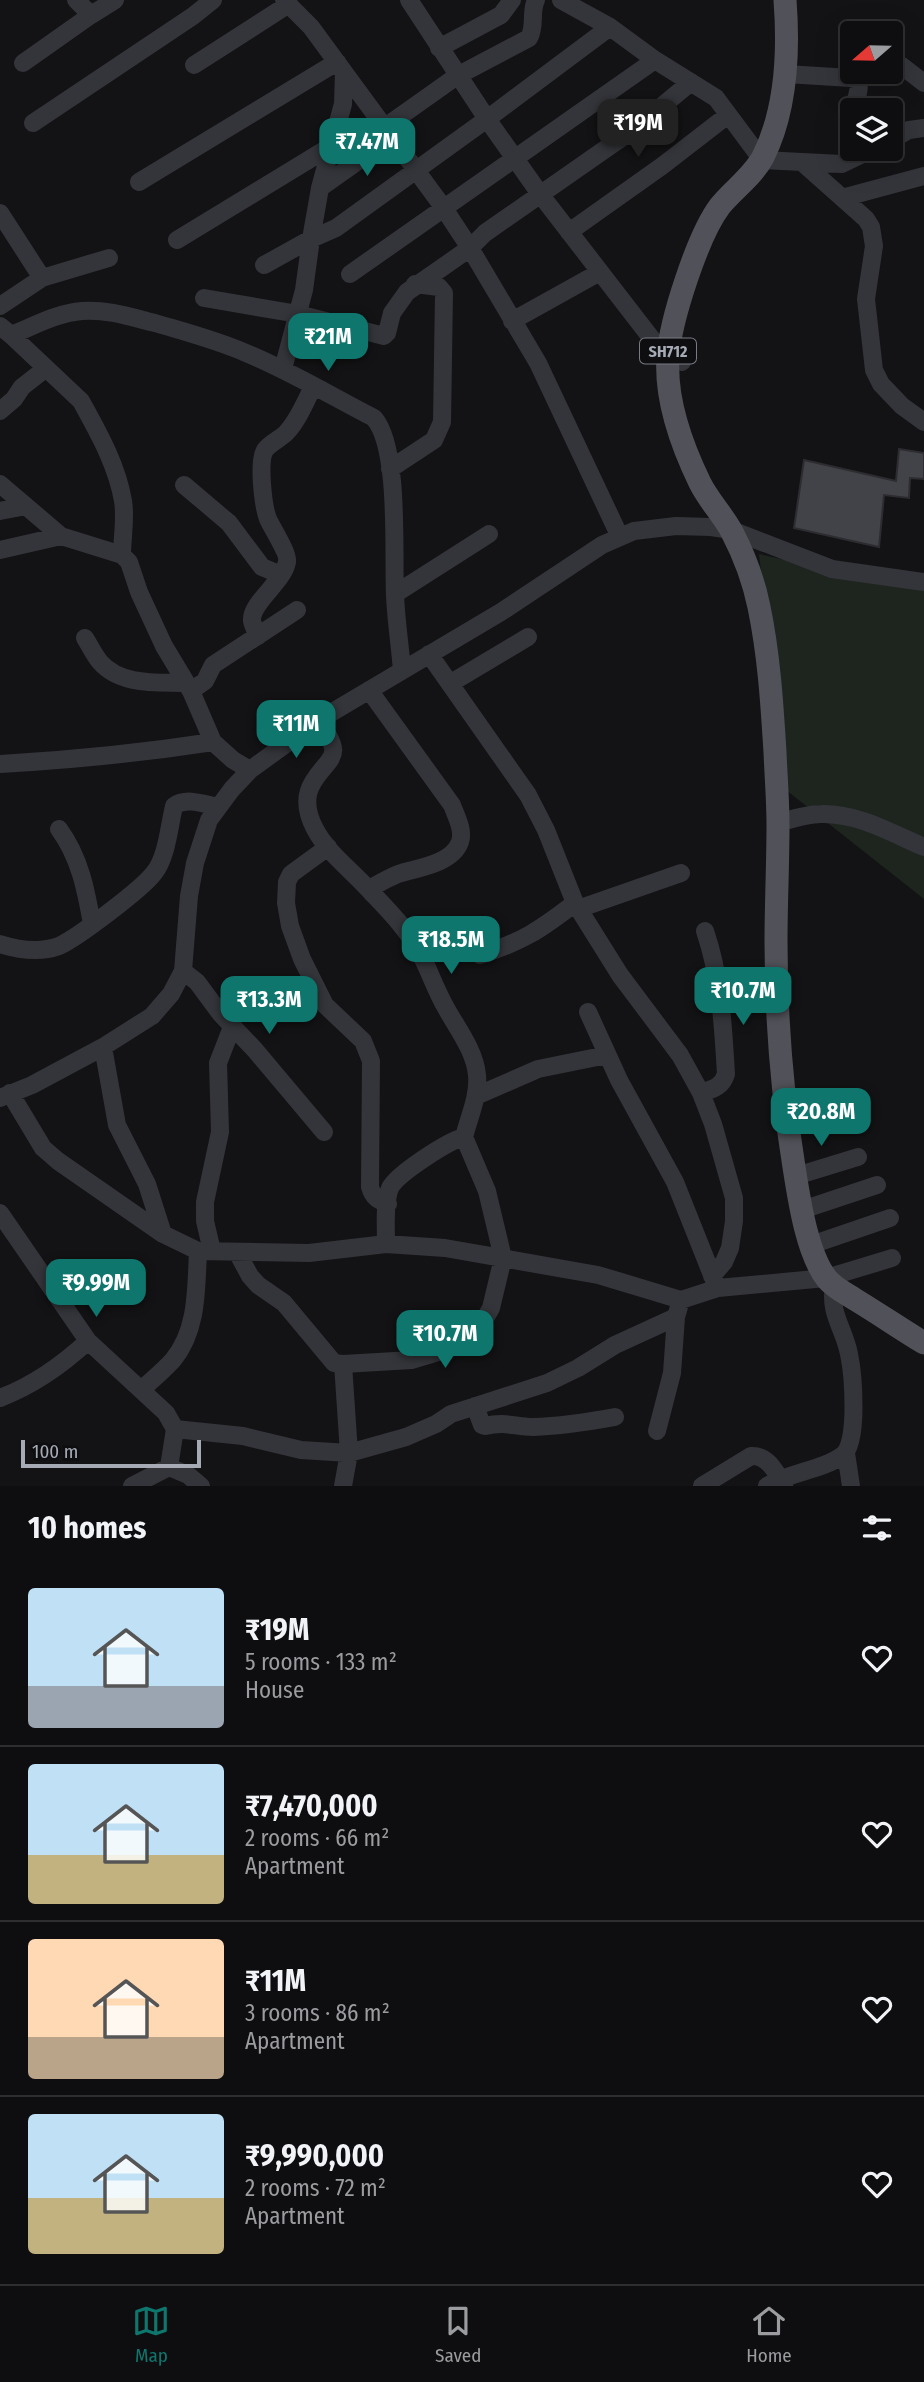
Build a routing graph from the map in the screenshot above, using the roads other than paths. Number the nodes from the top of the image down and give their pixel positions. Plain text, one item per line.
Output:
1 (76, 0) edge
2 (115, 0) edge
3 (214, 0) edge
4 (409, 0) edge
5 (512, 0) edge
6 (536, 0) edge
7 (561, 0) edge
8 (785, 0) edge
9 (286, 2) edge
10 (91, 15) junction
11 (610, 27) junction
12 (439, 48) junction
13 (655, 60) junction
14 (23, 63) dead end
15 (194, 65) dead end
16 (340, 67) junction
17 (903, 67) edge
18 (786, 74) junction
19 (457, 76) junction
20 (691, 82) junction
21 (924, 83) edge
22 (857, 98) edge
23 (729, 115) junction
24 (487, 120) junction
25 (33, 122) dead end
26 (924, 128) edge
27 (388, 132) junction
28 (903, 133) edge
29 (333, 145) junction
30 (514, 156) junction
31 (762, 160) junction
32 (847, 161) edge
33 (803, 163) junction
34 (416, 170) junction
35 (924, 176) edge
36 (139, 182) dead end
37 (320, 188) junction
38 (540, 194) junction
39 (842, 198) junction
40 (443, 207) junction
41 (0, 213) edge
42 (569, 232) junction
43 (311, 239) junction
44 (177, 240) dead end
45 (470, 248) junction
46 (109, 258) dead end
47 (264, 264) dead end
48 (600, 272) junction
49 (350, 274) dead end
50 (42, 278) junction
51 (415, 285) junction
52 (204, 298) dead end
53 (0, 306) edge
54 (298, 314) junction
55 (512, 321) junction
56 (6, 331) edge
57 (675, 359) junction
58 (45, 369) junction
59 (283, 369) junction
60 (313, 387) junction
61 (0, 411) edge
62 (924, 422) edge
63 (390, 469) junction
64 (0, 484) edge
65 (184, 485) dead end
66 (26, 506) junction
67 (0, 511) edge
68 (724, 521) junction
69 (489, 534) dead end
70 (61, 536) junction
71 (620, 537) junction
72 (0, 550) edge
73 (122, 555) junction
74 (281, 575) junction
75 (924, 582) edge
76 (395, 593) junction
77 (297, 610) dead end
78 (258, 636) junction
79 (528, 637) dead end
80 (85, 638) dead end
81 (429, 654) junction
82 (402, 671) junction
83 (451, 683) junction
84 (188, 687) junction
85 (369, 690) junction
86 (319, 720) junction
87 (213, 742) junction
88 (0, 764) edge
89 (250, 770) junction
90 (218, 807) junction
91 (779, 823) junction
92 (60, 829) dead end
93 (328, 847) junction
94 (924, 847) edge
95 (681, 873) dead end
96 (369, 889) junction
97 (576, 906) junction
98 (92, 924) junction
99 (705, 931) dead end
100 (0, 944) edge
101 (480, 955) dead end
102 (183, 971) junction
103 (588, 1012) dead end
104 (232, 1027) junction
105 (103, 1047) junction
106 (607, 1055) junction
107 (701, 1093) junction
108 (3, 1095) edge
109 (476, 1096) junction
110 (324, 1132) dead end
111 (464, 1137) junction
112 (858, 1157) dead end
113 (796, 1176) junction
114 (877, 1185) dead end
115 (387, 1204) junction
116 (802, 1210) junction
117 (0, 1213) edge
118 (890, 1218) dead end
119 (163, 1234) junction
120 (386, 1244) junction
121 (811, 1245) junction
122 (205, 1251) junction
123 (237, 1252) junction
124 (503, 1258) junction
125 (892, 1258) dead end
126 (715, 1282) junction
127 (830, 1282) junction
128 (678, 1308) junction
129 (88, 1341) junction
130 (924, 1343) edge
131 (343, 1364) junction
132 (141, 1390) junction
133 (0, 1398) edge
134 (475, 1406) junction
135 (615, 1417) dead end
136 (175, 1429) junction
137 (657, 1431) dead end
138 (846, 1452) junction
139 (349, 1453) junction
140 (169, 1467) junction
141 (777, 1483) edge
142 (132, 1486) edge
143 (201, 1486) edge
144 (343, 1486) edge
145 (702, 1486) edge
146 (851, 1486) edge

1 - 10 street
2 - 10 street
3 - 25 street
4 - 12 street
5 - 12 street
6 - 19 street
7 - 11 street
8 - 18 main road, SH712
9 - 15 street
9 - 16 street
10 - 14 street
11 - 13 street
11 - 24 street
12 - 19 street
13 - 20 street
13 - 30 street
16 - 27 street
16 - 29 street
16 - 36 street
17 - 21 street
18 - 22 street
18 - 31 main road, SH712
19 - 24 street
19 - 27 street
20 - 23 street
20 - 38 street
23 - 31 street
23 - 42 street
24 - 30 street
24 - 34 street
26 - 28 street
27 - 34 street
27 - 37 street
29 - 37 street
29 - 44 street
30 - 38 street
30 - 40 street
31 - 33 street
31 - 57 main road, SH712
32 - 33 street
33 - 39 street
34 - 40 street
34 - 43 street
35 - 39 street
37 - 43 street
38 - 42 street
38 - 45 street
39 - 62 street
40 - 45 street
40 - 49 street
41 - 50 street
42 - 48 street
43 - 47 street
43 - 54 street
45 - 51 street
45 - 55 street
46 - 50 street
48 - 55 street
48 - 57 street
50 - 53 street
51 - 54 street
51 - 63 street
52 - 54 street
54 - 59 street
55 - 71 street
56 - 58 street
56 - 59 street
57 - 68 main road, SH712
58 - 61 street
58 - 73 street
59 - 60 street
60 - 63 street
60 - 74 street
63 - 76 street
64 - 66 street
65 - 74 street
66 - 67 street
66 - 70 street
68 - 71 street
68 - 75 street
68 - 91 main road, SH712
69 - 76 street
70 - 72 street
70 - 73 street
71 - 81 street
73 - 84 street
74 - 78 street
76 - 82 street
77 - 78 street
78 - 84 street
79 - 83 street
80 - 84 street
81 - 82 street
81 - 83 street
82 - 85 street
83 - 97 street
84 - 87 street
85 - 86 street
85 - 96 street
86 - 89 street
86 - 93 street
87 - 88 street
87 - 89 street
89 - 90 street
90 - 98 street
90 - 102 street
91 - 94 street
91 - 113 main road, SH712
92 - 98 street
93 - 96 street
93 - 115 street
95 - 97 street
96 - 109 street
97 - 101 street
97 - 107 street
98 - 100 street
99 - 107 street
102 - 104 street
102 - 105 street
103 - 106 street
104 - 110 street
104 - 122 street
105 - 108 street
105 - 119 street
106 - 109 street
106 - 126 street
107 - 126 street
108 - 119 street
109 - 111 street
111 - 115 street
111 - 124 street
112 - 113 street
113 - 116 main road, SH712
114 - 116 street
115 - 120 street
116 - 121 main road, SH712
117 - 129 street
118 - 121 street
119 - 122 street
120 - 123 street
120 - 124 street
121 - 127 main road, SH712
122 - 123 street
122 - 132 street
123 - 131 street
124 - 128 street
124 - 131 street
125 - 127 street
126 - 127 street
126 - 128 street
127 - 130 main road
127 - 138 street
128 - 134 street
128 - 137 street
129 - 132 street
129 - 133 street
131 - 139 street
132 - 136 street
134 - 135 street
134 - 139 street
136 - 139 street
136 - 140 street
138 - 141 street
138 - 146 street
139 - 144 street
140 - 142 street
140 - 143 street
141 - 145 street

